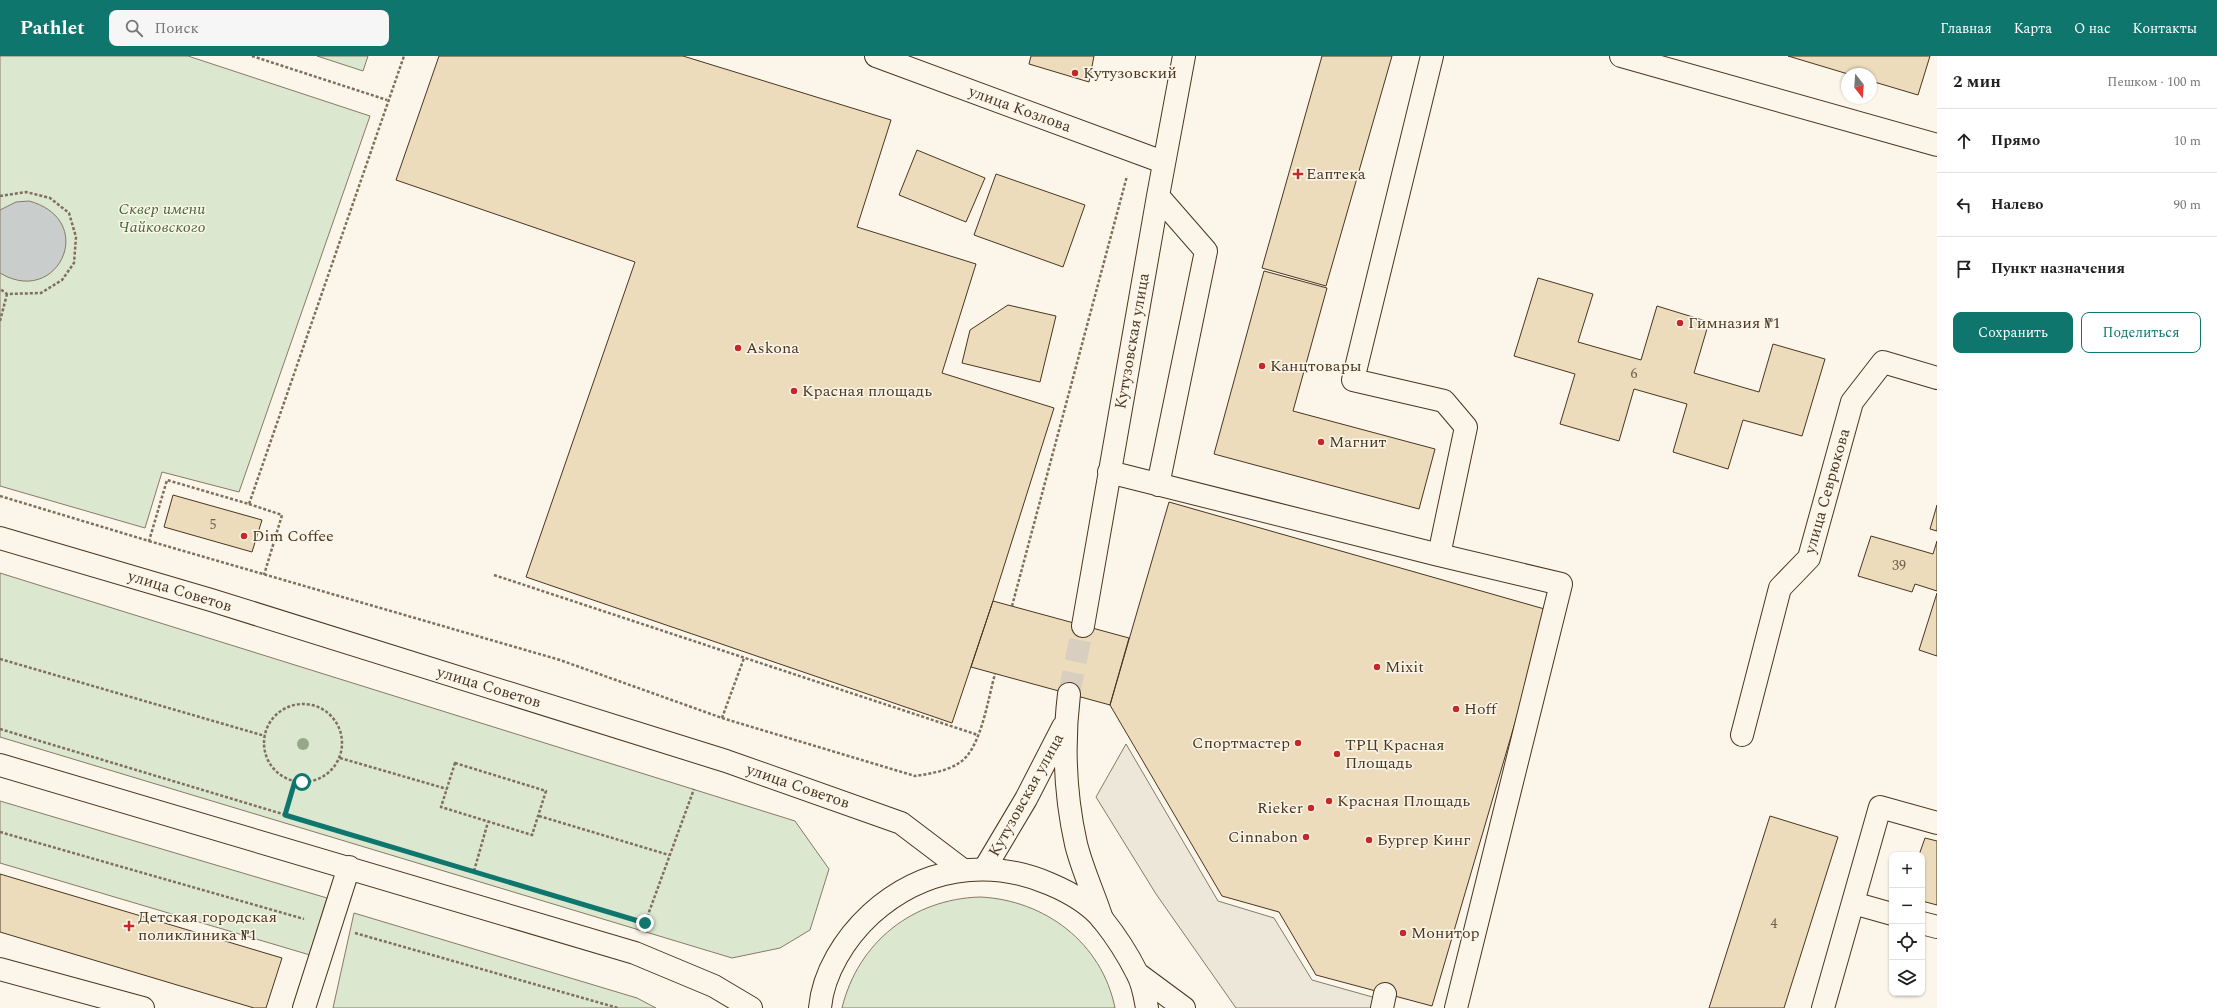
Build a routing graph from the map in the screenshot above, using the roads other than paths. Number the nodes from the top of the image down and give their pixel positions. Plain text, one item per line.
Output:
1 (876, 56) edge
2 (1184, 56) edge
3 (1432, 56) edge
4 (1621, 56) edge
5 (1937, 145) edge
6 (1164, 162) junction
7 (1158, 196) junction
8 (1937, 378) edge
9 (1109, 472) junction
10 (1158, 485) junction
11 (0, 538) edge
12 (1439, 555) junction
13 (1083, 626) tunnel mouth
14 (1069, 694) tunnel mouth
15 (1066, 722) junction
16 (1742, 735) dead end
17 (0, 765) edge
18 (1937, 824) edge
19 (349, 868) junction
20 (985, 868) junction
21 (963, 870) junction
22 (1853, 902) junction
23 (1889, 913) edge
24 (1102, 919) junction
25 (1925, 924) edge
26 (1937, 927) edge
27 (0, 969) edge
28 (1138, 974) junction
29 (143, 1008) edge
30 (304, 1008) edge
31 (751, 1008) edge
32 (820, 1008) edge
33 (1147, 1008) edge
34 (1184, 1008) edge
35 (1456, 1008) edge
36 (1823, 1008) edge

1 - 6 main road, улица Козлова
2 - 6 main road, Кутузовская улица
3 - 12 main road
4 - 5 main road
6 - 7 main road, Кутузовская улица
7 - 9 main road, Кутузовская улица
7 - 10 main road
8 - 16 main road, улица Севрюкова
9 - 10 main road
9 - 13 main road, Кутузовская улица
10 - 12 main road
11 - 21 main road, улица Советов
12 - 35 main road
14 - 15 main road, Кутузовская улица
15 - 20 main road, Кутузовская улица
15 - 24 main road, Кутузовская улица
17 - 19 main road
18 - 22 main road
19 - 30 main road
19 - 31 main road
20 - 21 main road
20 - 24 main road
21 - 32 main road
22 - 23 main road
22 - 36 main road
24 - 28 main road
25 - 26 main road
27 - 29 main road
28 - 33 main road
28 - 34 main road

